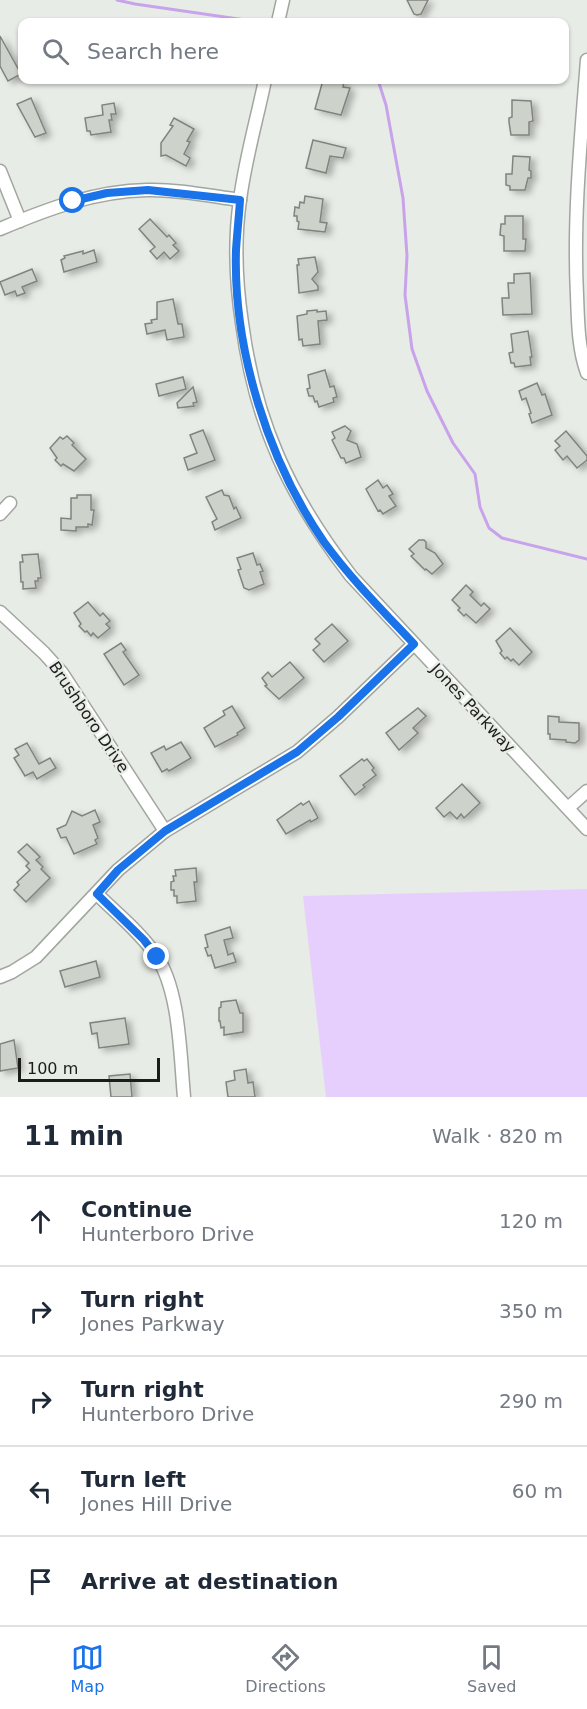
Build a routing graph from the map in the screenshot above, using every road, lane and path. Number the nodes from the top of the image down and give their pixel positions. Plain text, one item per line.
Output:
1 (283, 0) edge
2 (279, 18) edge
3 (587, 60) edge
4 (265, 84) edge
5 (0, 171) edge
6 (240, 200) junction
7 (20, 220) junction
8 (0, 229) edge
9 (587, 373) edge
10 (10, 503) dead end
11 (0, 514) edge
12 (0, 612) edge
13 (414, 644) junction
14 (587, 791) edge
15 (568, 808) junction
16 (587, 829) edge
17 (165, 831) junction
18 (97, 894) junction
19 (0, 977) edge
20 (184, 1097) edge

1 - 2 street
3 - 9 street
4 - 6 street, Jones Parkway
5 - 7 street
6 - 7 street
6 - 13 street, Jones Parkway
7 - 8 street
10 - 11 street
12 - 17 street, Brushboro Drive
13 - 15 street, Jones Parkway
13 - 17 street
14 - 15 street
15 - 16 street, Jones Parkway
17 - 18 street
18 - 19 street
18 - 20 street

